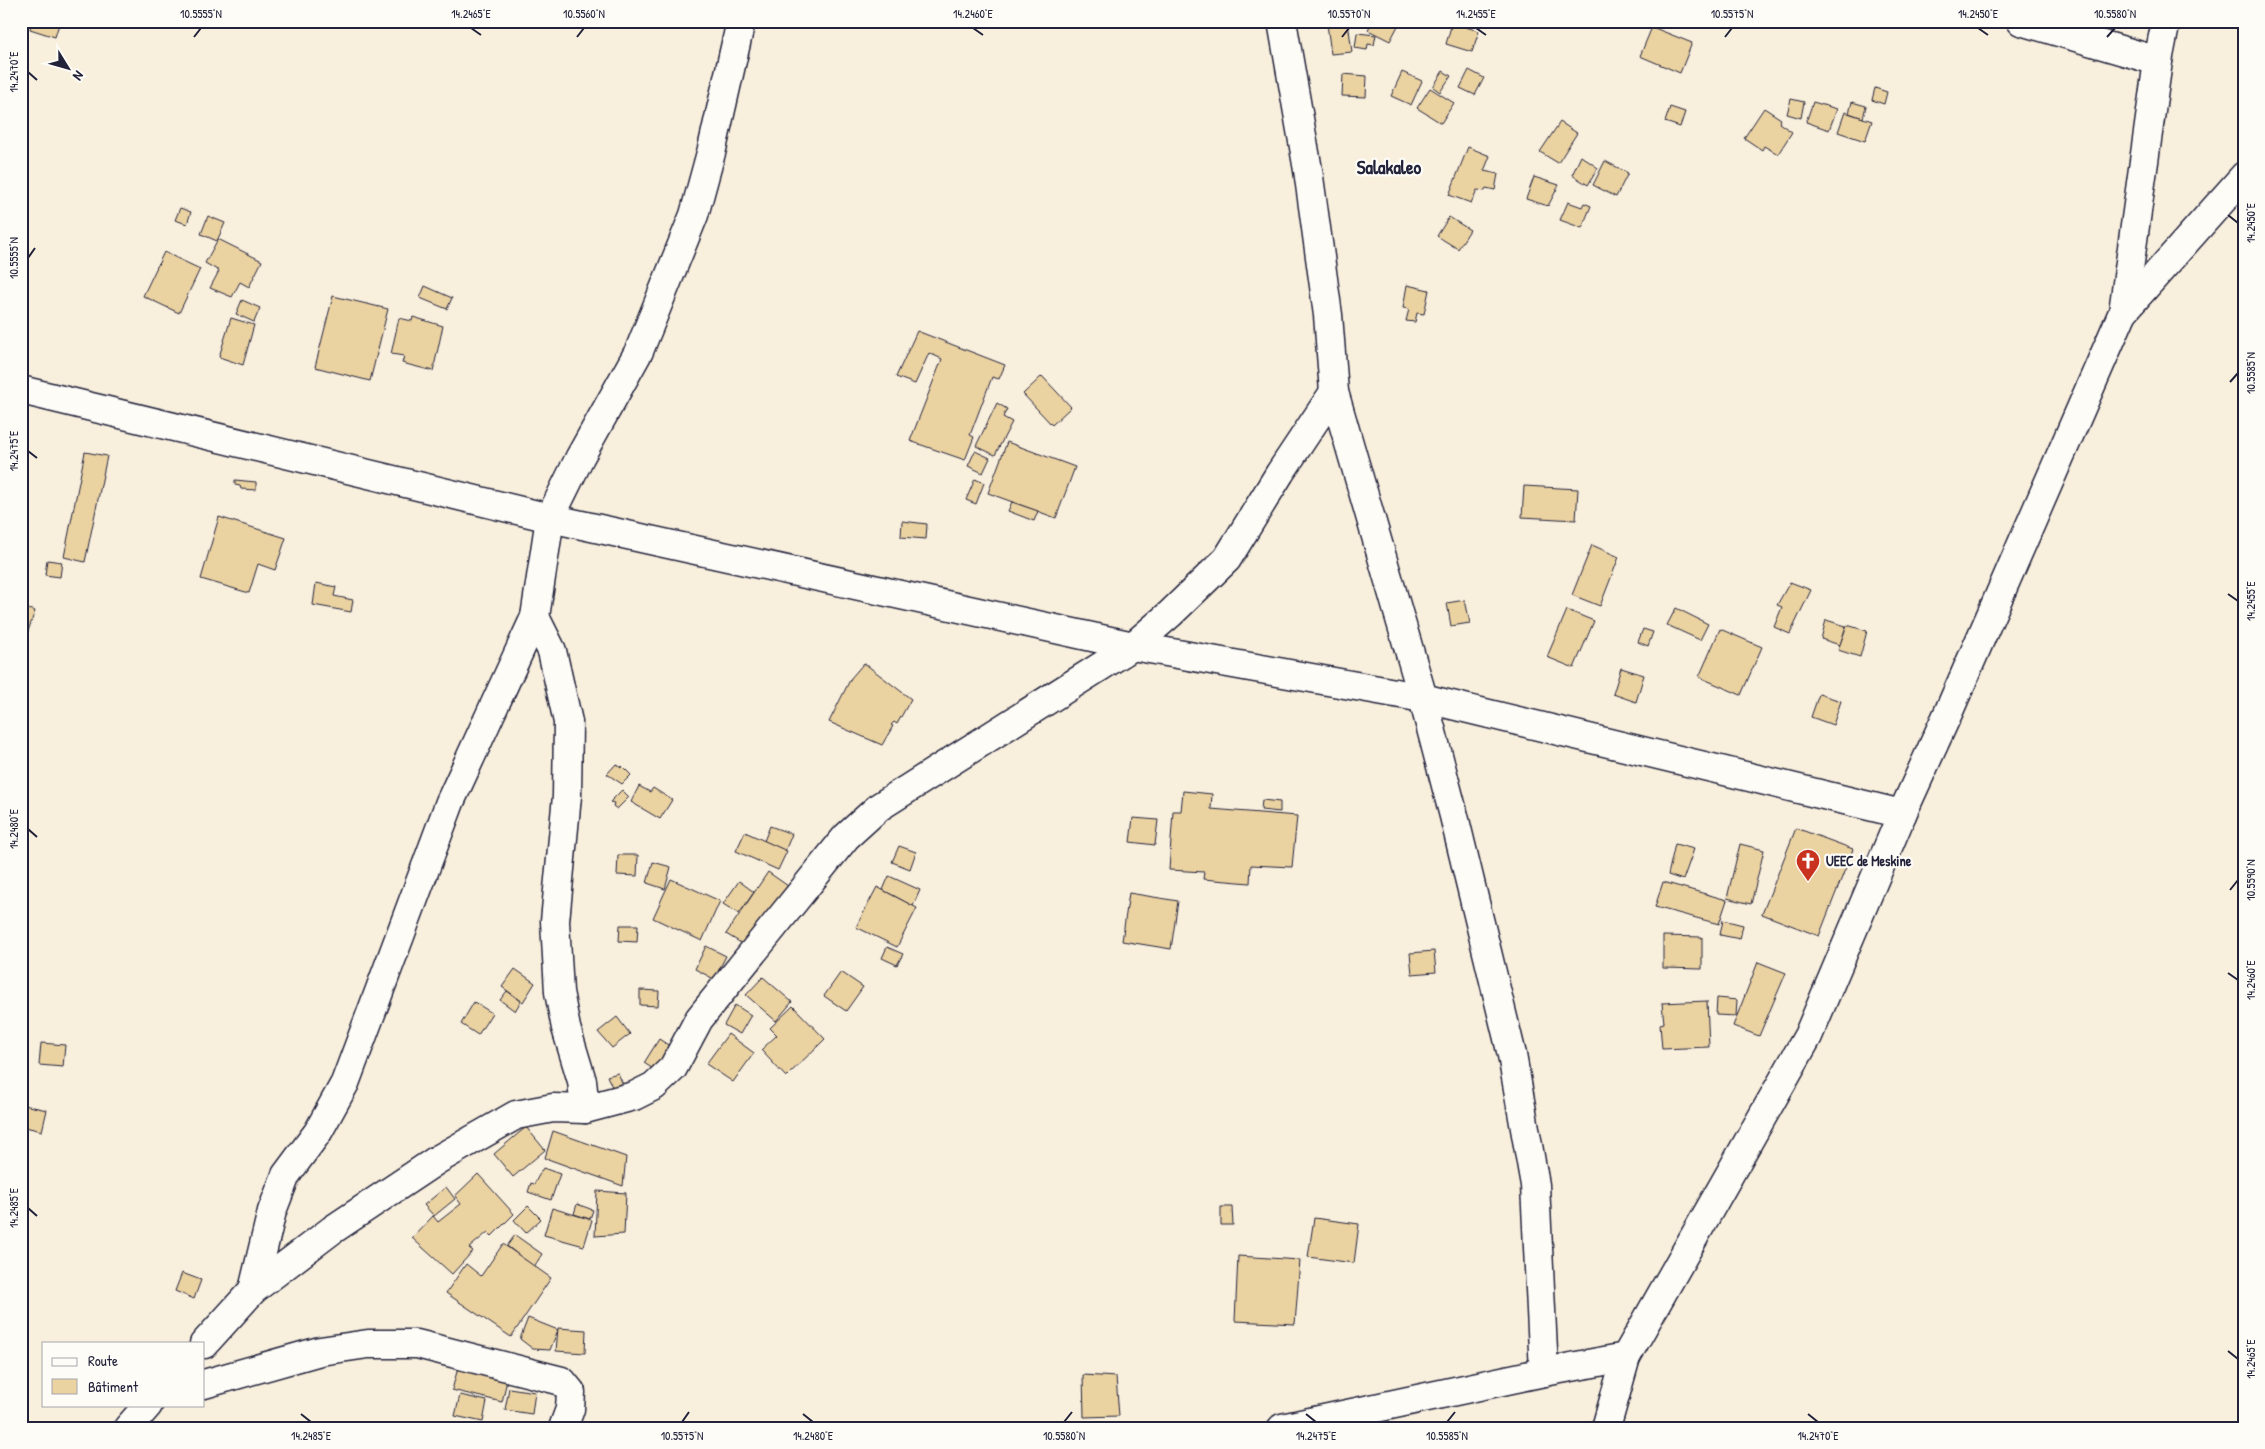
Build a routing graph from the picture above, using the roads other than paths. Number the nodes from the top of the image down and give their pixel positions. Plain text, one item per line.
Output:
1 (741, 21) edge
2 (1282, 21) edge
3 (2021, 21) edge
4 (2166, 21) edge
5 (2158, 62) junction
6 (2244, 176) edge
7 (2123, 312) junction
8 (21, 390) edge
9 (1334, 392) junction
10 (550, 518) junction
11 (535, 617) junction
12 (1133, 646) junction
13 (1423, 698) junction
14 (1902, 814) junction
15 (585, 1109) junction
16 (253, 1290) junction
17 (205, 1343) edge
18 (1626, 1357) junction
19 (1544, 1372) junction
20 (205, 1384) edge
21 (147, 1406) edge
22 (128, 1428) edge
23 (564, 1428) edge
24 (1282, 1428) edge
25 (1606, 1428) edge

1 - 10 street
2 - 9 street
3 - 5 street
4 - 5 street
5 - 7 street
6 - 7 street
7 - 14 street
8 - 10 street
9 - 12 street
9 - 13 street
10 - 11 street
10 - 12 street
11 - 15 street
11 - 16 street
12 - 13 street
12 - 15 street
13 - 14 street
13 - 19 street
14 - 18 street
15 - 16 street
16 - 17 street
18 - 19 street
18 - 25 street
19 - 24 street
20 - 23 street
21 - 22 street

